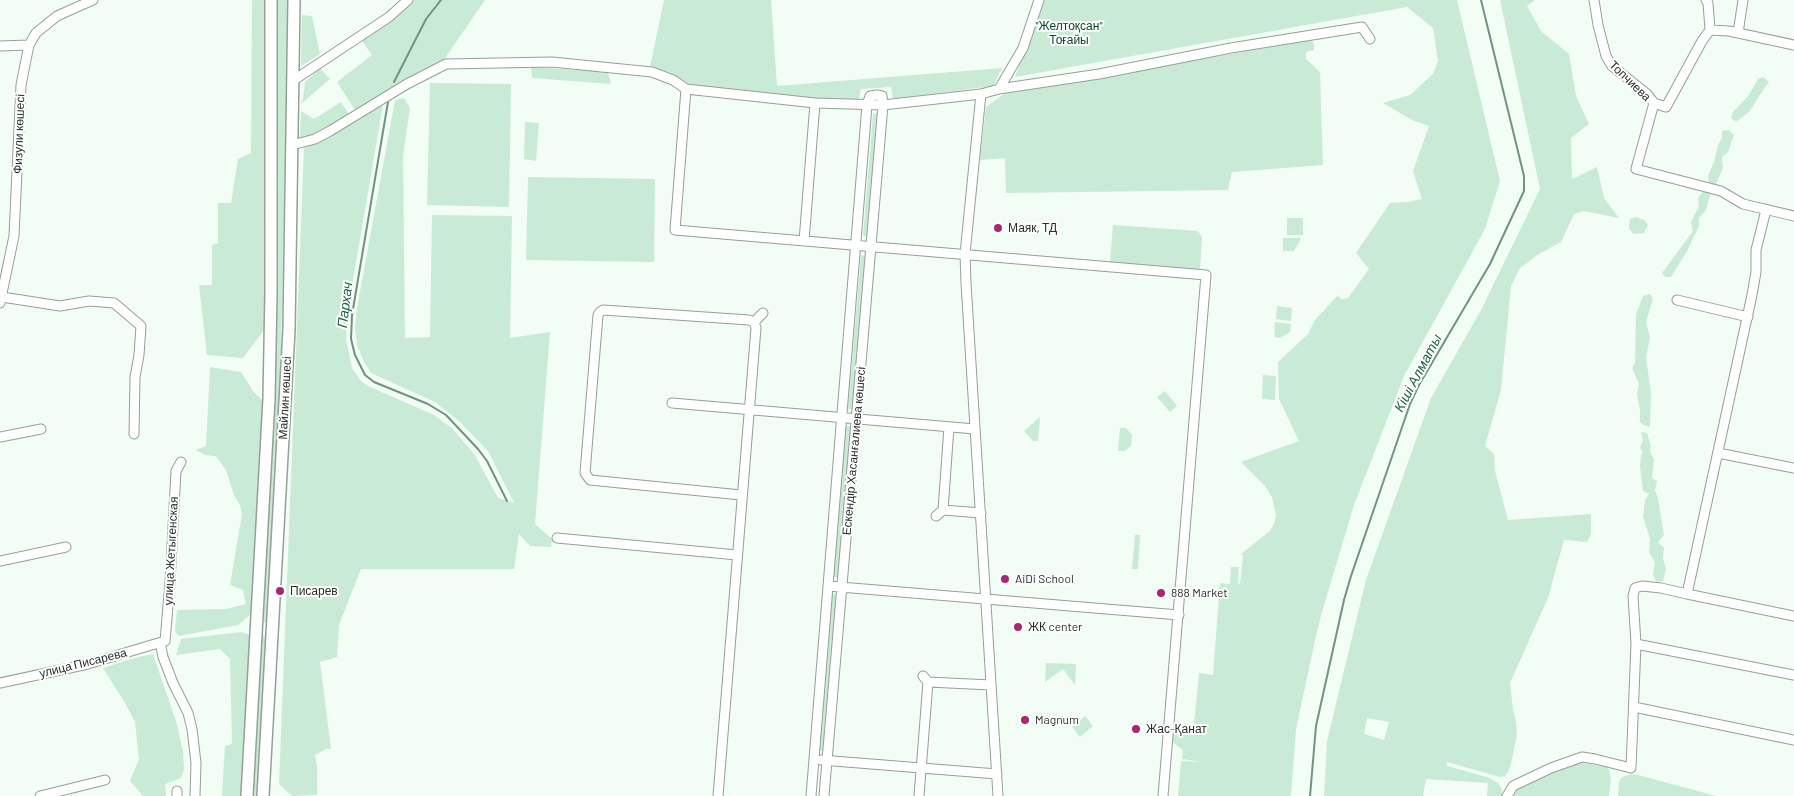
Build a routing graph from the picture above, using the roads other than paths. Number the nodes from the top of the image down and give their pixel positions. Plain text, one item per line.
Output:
1 (93, 0) edge
2 (271, 0) edge
3 (294, 0) edge
4 (408, 0) edge
5 (1039, 0) edge
6 (1594, 0) edge
7 (1706, 0) edge
8 (1743, 0) edge
9 (1710, 30) junction
10 (1738, 33) junction
11 (1370, 39) dead end
12 (29, 45) junction
13 (1794, 45) edge
14 (0, 46) edge
15 (294, 80) junction
16 (686, 89) junction
17 (999, 90) junction
18 (981, 94) junction
19 (815, 103) junction
20 (1654, 103) junction
21 (867, 105) junction
22 (883, 105) junction
23 (292, 144) junction
24 (1766, 210) junction
25 (1794, 216) edge
26 (804, 241) junction
27 (857, 245) junction
28 (871, 246) junction
29 (965, 254) junction
30 (1, 300) edge
31 (1676, 300) dead end
32 (763, 313) dead end
33 (1748, 317) junction
34 (754, 322) junction
35 (672, 403) dead end
36 (748, 409) junction
37 (842, 416) junction
38 (857, 418) junction
39 (949, 427) junction
40 (41, 429) dead end
41 (975, 429) junction
42 (134, 434) dead end
43 (0, 437) edge
44 (1718, 453) junction
45 (181, 462) dead end
46 (1794, 468) edge
47 (741, 495) junction
48 (981, 513) junction
49 (557, 538) dead end
50 (66, 547) dead end
51 (737, 555) junction
52 (0, 561) edge
53 (828, 586) junction
54 (842, 587) junction
55 (1686, 594) junction
56 (986, 599) junction
57 (1179, 615) junction
58 (1794, 616) edge
59 (256, 627) junction
60 (273, 628) junction
61 (164, 641) junction
62 (1636, 644) junction
63 (1794, 675) edge
64 (0, 683) edge
65 (991, 685) junction
66 (1634, 707) junction
67 (1794, 740) edge
68 (814, 760) junction
69 (827, 761) junction
70 (922, 767) junction
71 (997, 774) junction
72 (105, 780) dead end
73 (40, 796) edge
74 (196, 796) edge
75 (248, 796) edge
76 (263, 796) edge
77 (718, 796) edge
78 (811, 796) edge
79 (824, 796) edge
80 (919, 796) edge
81 (998, 796) edge
82 (1163, 796) edge
83 (1507, 796) edge

1 - 12 street, Физули көшесі
2 - 59 main road, Майлин көшесі
3 - 15 main road, Майлин көшесі
4 - 15 street
5 - 17 street
6 - 20 street, Топчиева
7 - 9 street
8 - 10 street
9 - 10 street
9 - 20 street
10 - 13 street
11 - 17 street
12 - 14 street
12 - 30 street, Физули көшесі
15 - 23 main road, Майлин көшесі
16 - 19 street
16 - 23 street
16 - 26 street
17 - 18 street
18 - 22 street
18 - 29 street
19 - 21 street
19 - 26 street
20 - 24 street
21 - 22 street
21 - 27 street, Ескендір Хасанғалиева көшесі
22 - 28 street, Ескендір Хасанғалиева көшесі
23 - 60 main road, Майлин көшесі
24 - 25 street
24 - 33 street
26 - 27 street
27 - 28 street
27 - 37 street, Ескендір Хасанғалиева көшесі
28 - 29 street
28 - 38 street, Ескендір Хасанғалиева көшесі
29 - 41 street
29 - 57 street
30 - 42 street
31 - 33 street
32 - 34 street
33 - 44 street
34 - 36 street
34 - 47 street
35 - 36 street
36 - 37 street
36 - 47 street
37 - 38 street
37 - 53 street, Ескендір Хасанғалиева көшесі
38 - 39 street
38 - 54 street, Ескендір Хасанғалиева көшесі
39 - 41 street
39 - 48 street
40 - 43 street
41 - 48 street
44 - 46 street
44 - 55 street
45 - 61 street, улица Жетыгенская
47 - 51 street
48 - 56 street
49 - 51 street
50 - 52 street
51 - 77 street
53 - 54 street
53 - 68 street, Ескендір Хасанғалиева көшесі
54 - 56 street
54 - 69 street, Ескендір Хасанғалиева көшесі
55 - 58 street
55 - 62 street
56 - 57 street
56 - 65 street
57 - 82 street
59 - 60 main road
59 - 75 main road, Майлин көшесі
60 - 76 main road, Майлин көшесі
61 - 64 street, улица Писарева
61 - 74 street, улица Жетыгенская
62 - 63 street
62 - 66 street
65 - 70 street
65 - 71 street
66 - 67 street
66 - 83 street
68 - 69 street
68 - 78 street, Ескендір Хасанғалиева көшесі
69 - 70 street
69 - 79 street, Ескендір Хасанғалиева көшесі
70 - 71 street
70 - 80 street
71 - 81 street
72 - 73 street

